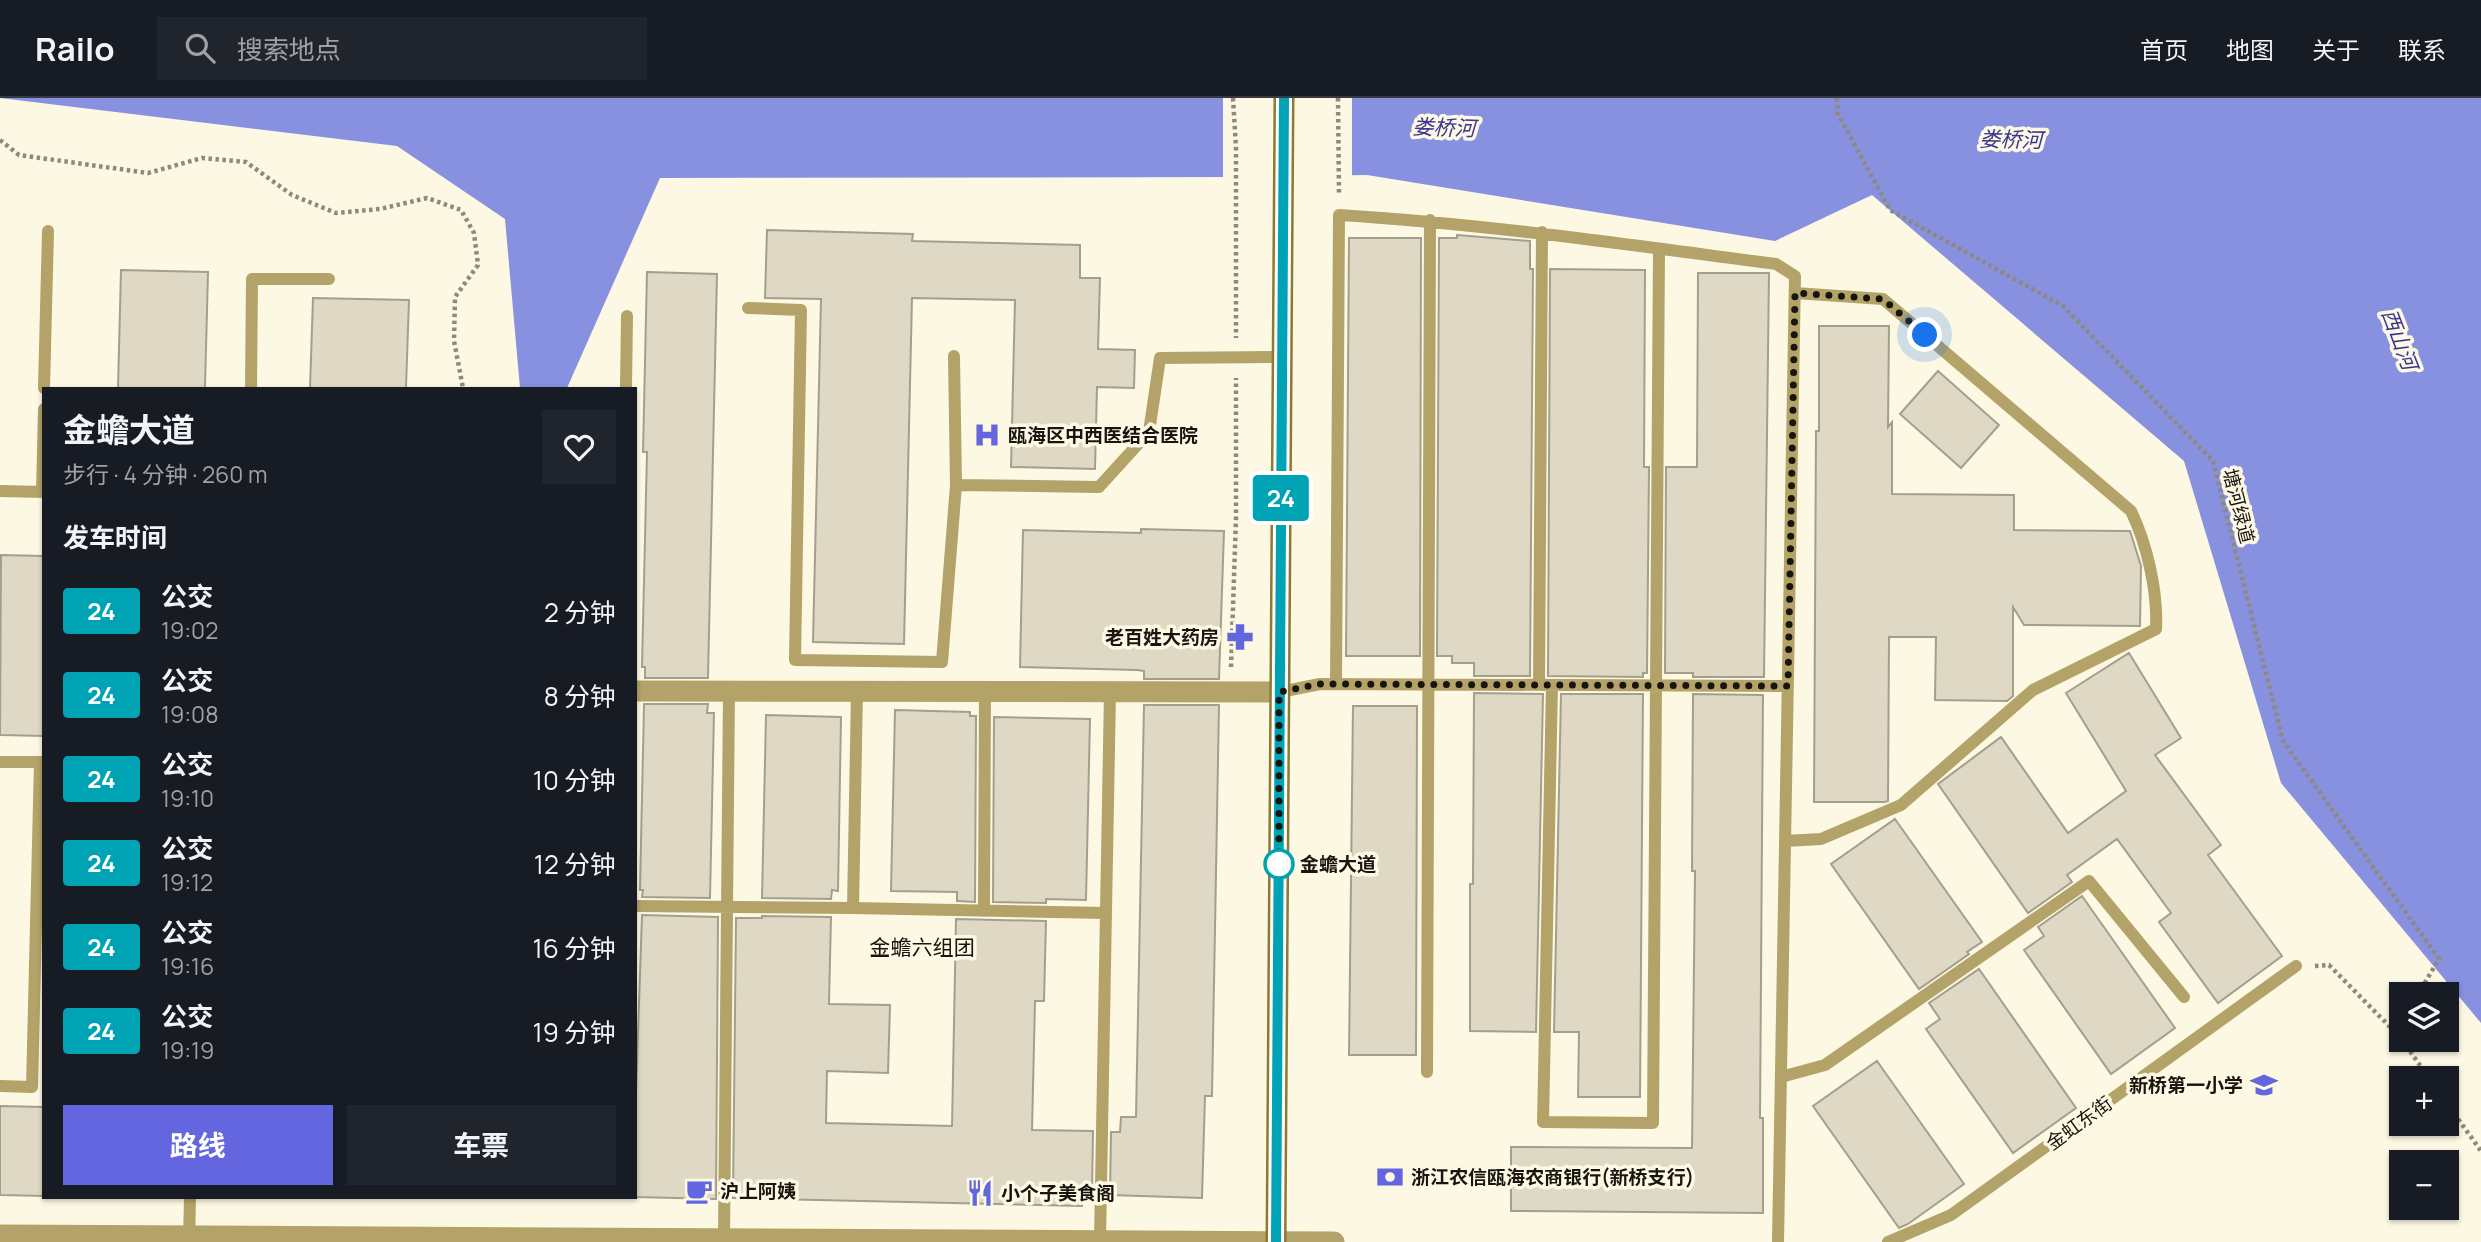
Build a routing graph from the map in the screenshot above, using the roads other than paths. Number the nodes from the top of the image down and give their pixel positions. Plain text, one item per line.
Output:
1 (1284, 98) edge
2 (1430, 220) junction
3 (48, 231) dead end
4 (1542, 232) junction
5 (1658, 249) junction
6 (329, 279) dead end
7 (1795, 293) junction
8 (748, 308) dead end
9 (627, 316) dead end
10 (954, 356) dead end
11 (1282, 357) junction
12 (44, 387) edge
13 (251, 387) edge
14 (626, 387) edge
15 (956, 485) junction
16 (0, 491) edge
17 (42, 492) edge
18 (1336, 684) junction
19 (1427, 685) junction
20 (1546, 685) junction
21 (1657, 685) junction
22 (1788, 686) junction
23 (637, 691) edge
24 (729, 691) junction
25 (857, 691) junction
26 (985, 691) junction
27 (1110, 692) junction
28 (1279, 692) junction
29 (0, 762) edge
30 (42, 762) edge
31 (1785, 841) junction
32 (637, 906) edge
33 (727, 907) junction
34 (853, 908) junction
35 (984, 911) junction
36 (1106, 913) junction
37 (2296, 967) road end
38 (2184, 997) dead end
39 (1427, 1072) dead end
40 (1781, 1077) junction
41 (0, 1086) edge
42 (190, 1199) edge
43 (0, 1234) edge
44 (724, 1238) junction
45 (189, 1239) edge
46 (757, 1240) edge
47 (1100, 1241) edge
48 (1276, 1242) edge
49 (1334, 1242) edge
50 (1777, 1242) edge
51 (1888, 1242) edge

1 - 11 street
2 - 4 lane
2 - 18 lane
2 - 19 lane
3 - 12 lane
4 - 5 lane
4 - 20 lane
5 - 7 lane
5 - 21 lane
6 - 13 lane
7 - 22 lane
7 - 31 lane
8 - 15 lane
9 - 14 lane
10 - 15 lane
11 - 15 lane
11 - 28 street
16 - 17 lane
18 - 19 lane
18 - 28 lane
19 - 20 lane
19 - 39 lane
20 - 21 lane
20 - 21 lane
21 - 22 lane
22 - 31 lane
23 - 24 street
24 - 25 street
24 - 33 lane
25 - 26 street
25 - 34 lane
26 - 27 street
26 - 35 lane
27 - 28 street
27 - 36 lane
28 - 48 street
29 - 30 lane
30 - 41 lane
31 - 40 lane
32 - 33 lane
33 - 34 lane
33 - 44 lane
34 - 35 lane
35 - 36 lane
36 - 47 lane
37 - 51 lane, 金虹东街
38 - 40 lane
40 - 50 lane
42 - 45 lane
43 - 45 street
44 - 45 street
44 - 46 street
46 - 47 street
47 - 48 street
48 - 49 street

